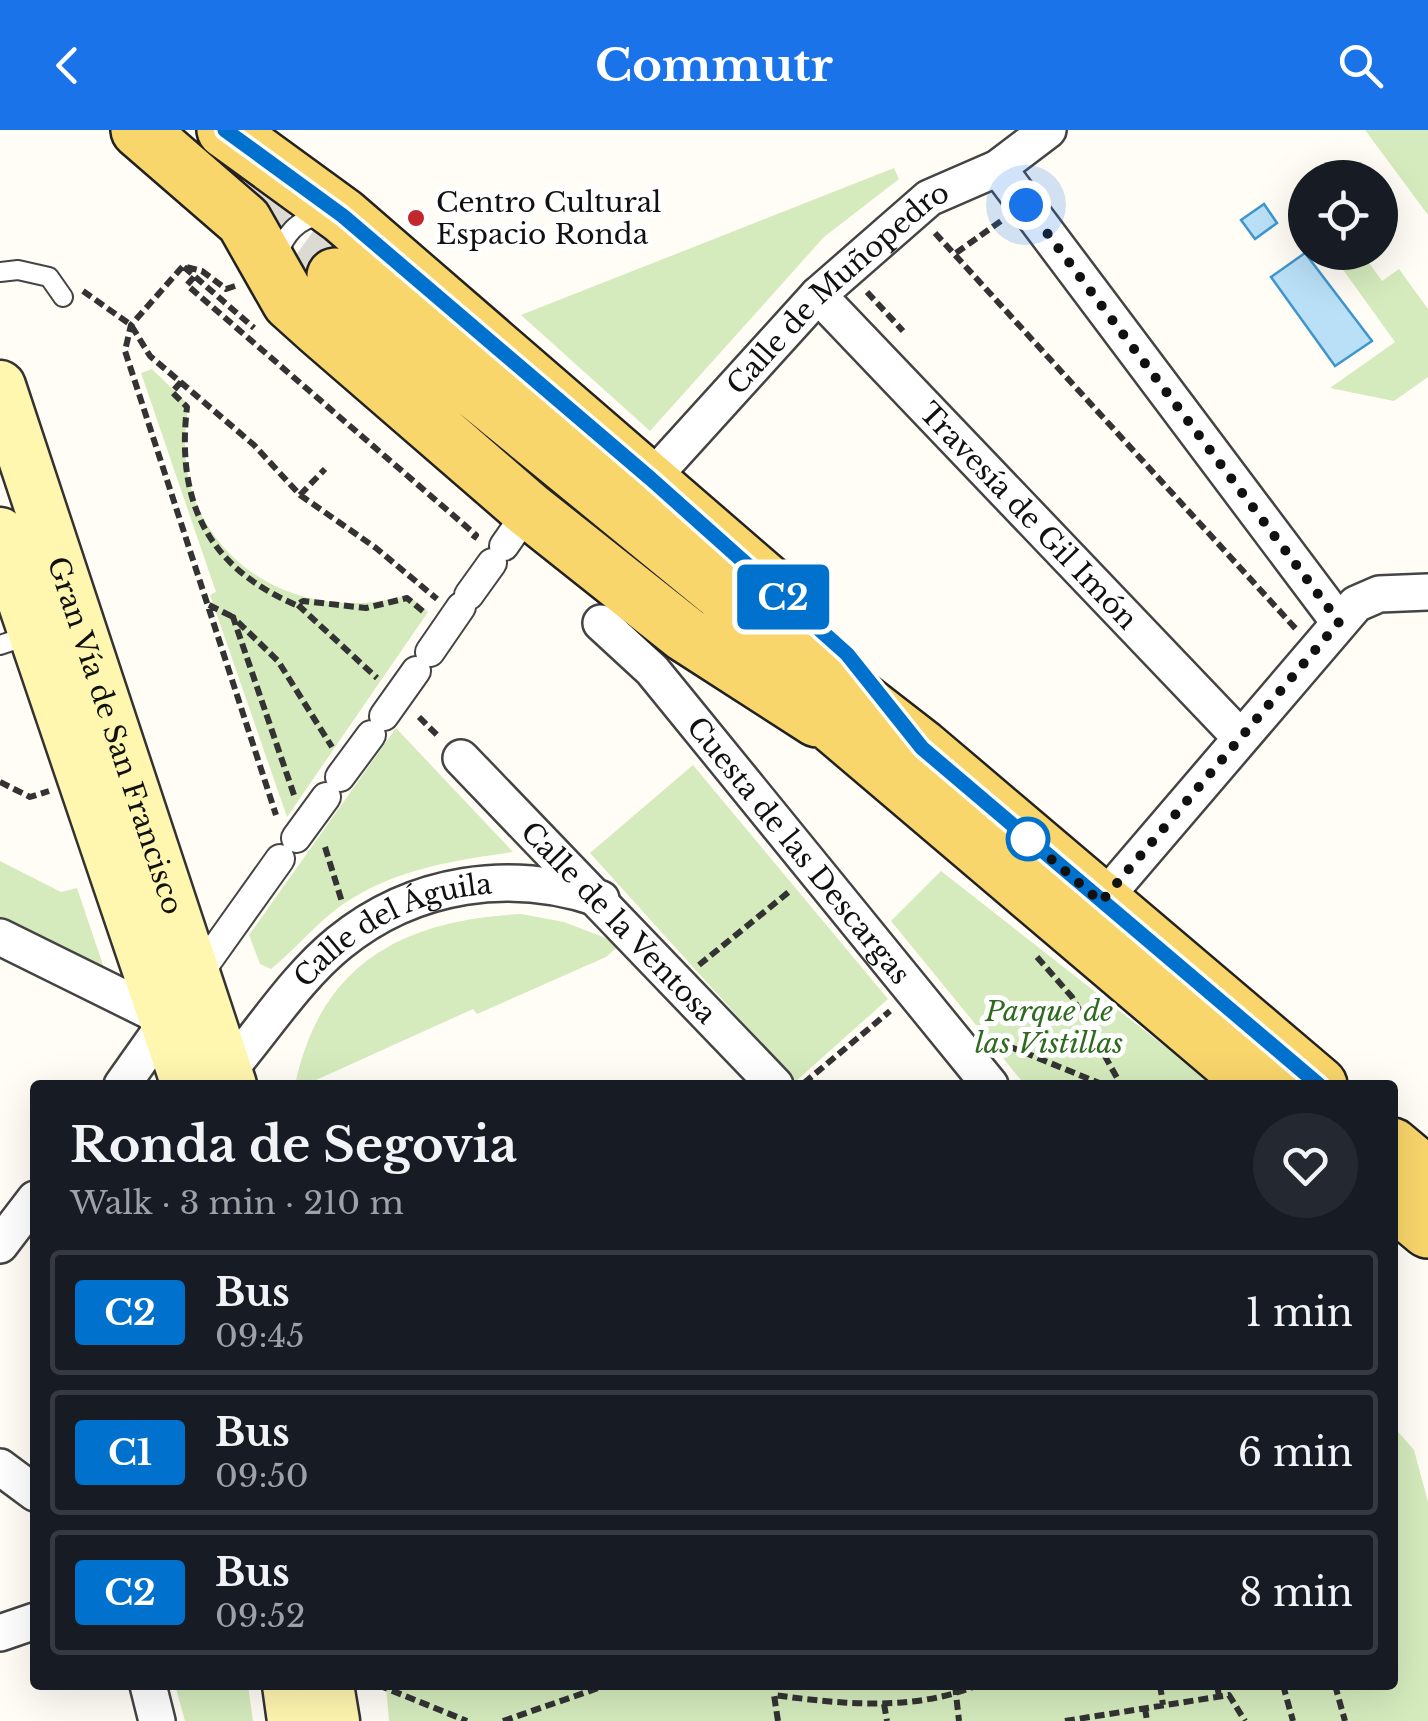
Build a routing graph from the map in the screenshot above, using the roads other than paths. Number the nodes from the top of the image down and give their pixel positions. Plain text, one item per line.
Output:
1 (139, 130) edge
2 (225, 130) edge
3 (1048, 130) edge
4 (998, 168) junction
5 (343, 216) junction
6 (0, 272) edge
7 (275, 276) junction
8 (818, 295) junction
9 (63, 297) dead end
10 (0, 386) edge
11 (651, 479) junction
12 (0, 533) edge
13 (508, 540) junction
14 (1428, 592) edge
15 (1339, 622) junction
16 (601, 623) dead end
17 (17, 640) edge
18 (845, 736) junction
19 (1239, 736) junction
20 (450, 748) road end
21 (922, 748) junction
22 (602, 900) junction
23 (1101, 902) junction
24 (0, 937) edge
25 (198, 974) junction
26 (168, 1020) junction
27 (126, 1080) edge
28 (215, 1080) edge
29 (770, 1080) edge
30 (986, 1080) edge
31 (1251, 1080) edge
32 (1314, 1080) edge
33 (1398, 1151) edge
34 (1428, 1176) edge
35 (1398, 1205) edge
36 (30, 1206) edge
37 (1428, 1230) edge
38 (0, 1245) edge
39 (0, 1467) edge
40 (30, 1489) edge
41 (30, 1623) edge
42 (0, 1633) edge
43 (149, 1690) edge
44 (289, 1690) edge
45 (329, 1690) edge
46 (157, 1721) edge
47 (293, 1721) edge
48 (334, 1721) edge

1 - 7 main road
2 - 5 main road
3 - 4 street, Calle de Muñopedro
4 - 8 street, Calle de Muñopedro
4 - 15 street
5 - 7 lane
5 - 11 main road
6 - 9 lane
7 - 13 main road
8 - 11 street, Calle de Muñopedro
8 - 19 street, Travesía de Gil Imón
10 - 25 main road, Gran Vía de San Francisco
11 - 21 main road
12 - 17 main road, Gran Vía de San Francisco
13 - 18 main road
13 - 25 street
14 - 15 street
15 - 19 street
16 - 30 street, Cuesta de las Descargas
17 - 26 main road, Gran Vía de San Francisco
18 - 21 main road
18 - 31 main road
19 - 23 street
20 - 22 street, Calle de la Ventosa
21 - 23 main road
22 - 28 street, Calle del Águila
22 - 29 street, Calle de la Ventosa
23 - 32 main road
24 - 26 street
25 - 28 main road, Gran Vía de San Francisco
26 - 27 street
26 - 28 main road, Gran Vía de San Francisco
33 - 34 main road
35 - 37 main road
36 - 38 street
39 - 40 street
41 - 42 street
43 - 46 street
44 - 47 main road
45 - 48 main road

